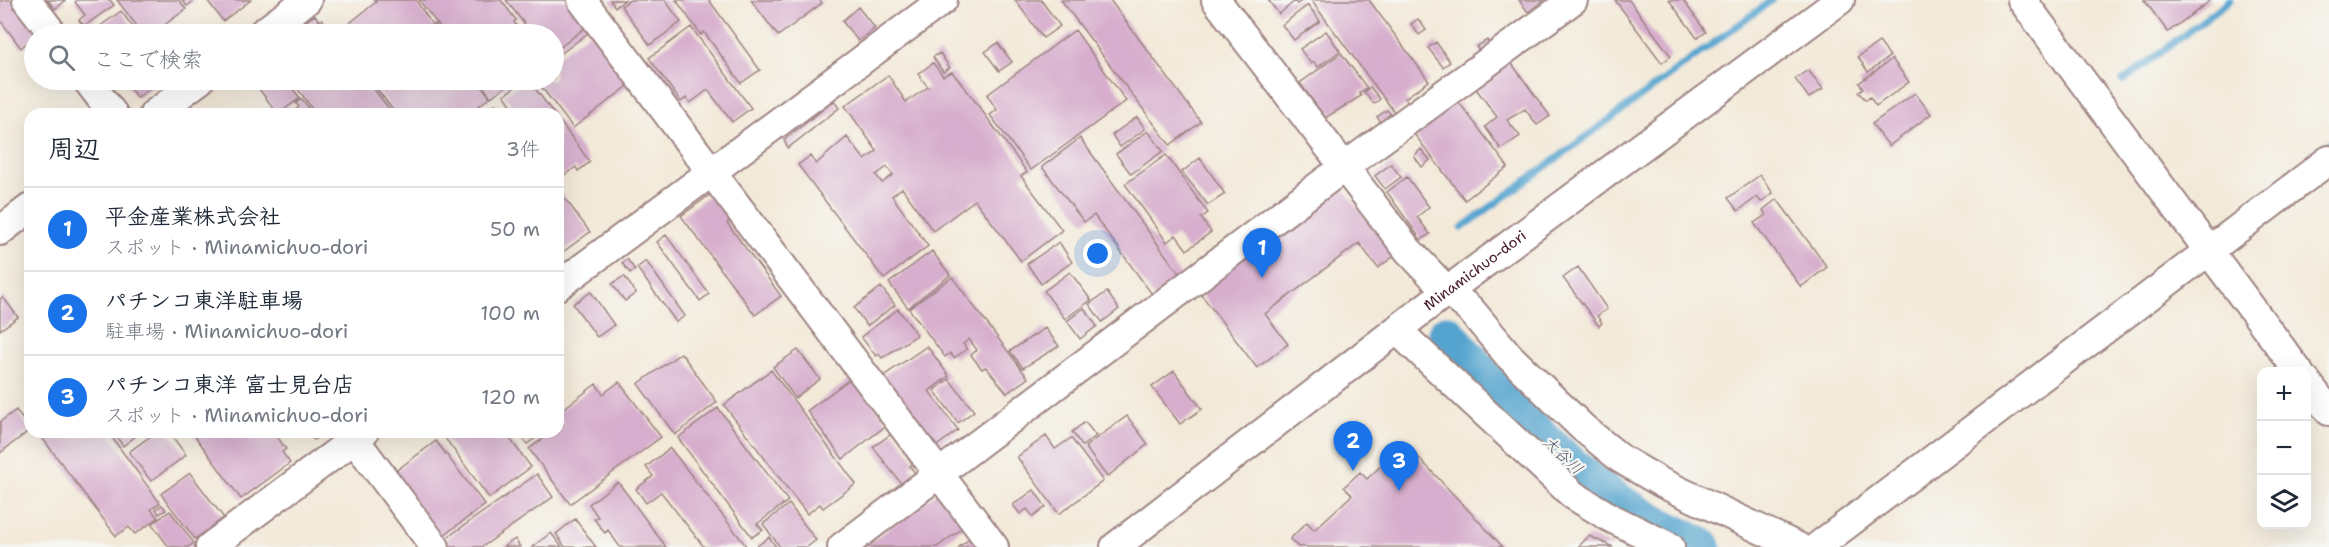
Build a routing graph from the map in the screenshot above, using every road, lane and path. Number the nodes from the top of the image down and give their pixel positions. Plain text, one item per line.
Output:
1 (27, 0) edge
2 (307, 0) edge
3 (582, 0) edge
4 (943, 0) edge
5 (1216, 0) edge
6 (1573, 0) edge
7 (1840, 0) edge
8 (2022, 0) edge
9 (45, 24) edge
10 (275, 24) edge
11 (95, 90) edge
12 (186, 90) edge
13 (108, 108) edge
14 (162, 108) edge
15 (2329, 159) edge
16 (1344, 167) junction
17 (711, 172) junction
18 (24, 213) edge
19 (0, 231) edge
20 (2208, 251) junction
21 (564, 282) edge
22 (1447, 291) junction
23 (1397, 330) junction
24 (2295, 367) edge
25 (2311, 386) edge
26 (2329, 411) edge
27 (351, 438) edge
28 (359, 438) edge
29 (939, 474) junction
30 (210, 547) edge
31 (435, 547) edge
32 (842, 547) edge
33 (994, 547) edge
34 (1115, 547) edge
35 (1670, 547) edge
36 (1798, 547) edge
37 (1817, 547) edge

1 - 9 street
2 - 10 street
3 - 17 street
4 - 17 street
5 - 16 street
6 - 16 street
7 - 22 street, Minamichuo-dori
8 - 20 street
11 - 13 street
12 - 14 street
15 - 20 street
16 - 22 street
16 - 29 street
17 - 21 street
17 - 29 street
18 - 19 street
20 - 24 street
20 - 37 street
22 - 23 street, Minamichuo-dori
22 - 36 street
23 - 34 street, Minamichuo-dori
23 - 35 street
25 - 26 street
27 - 30 street
28 - 31 street
29 - 32 street
29 - 33 street

